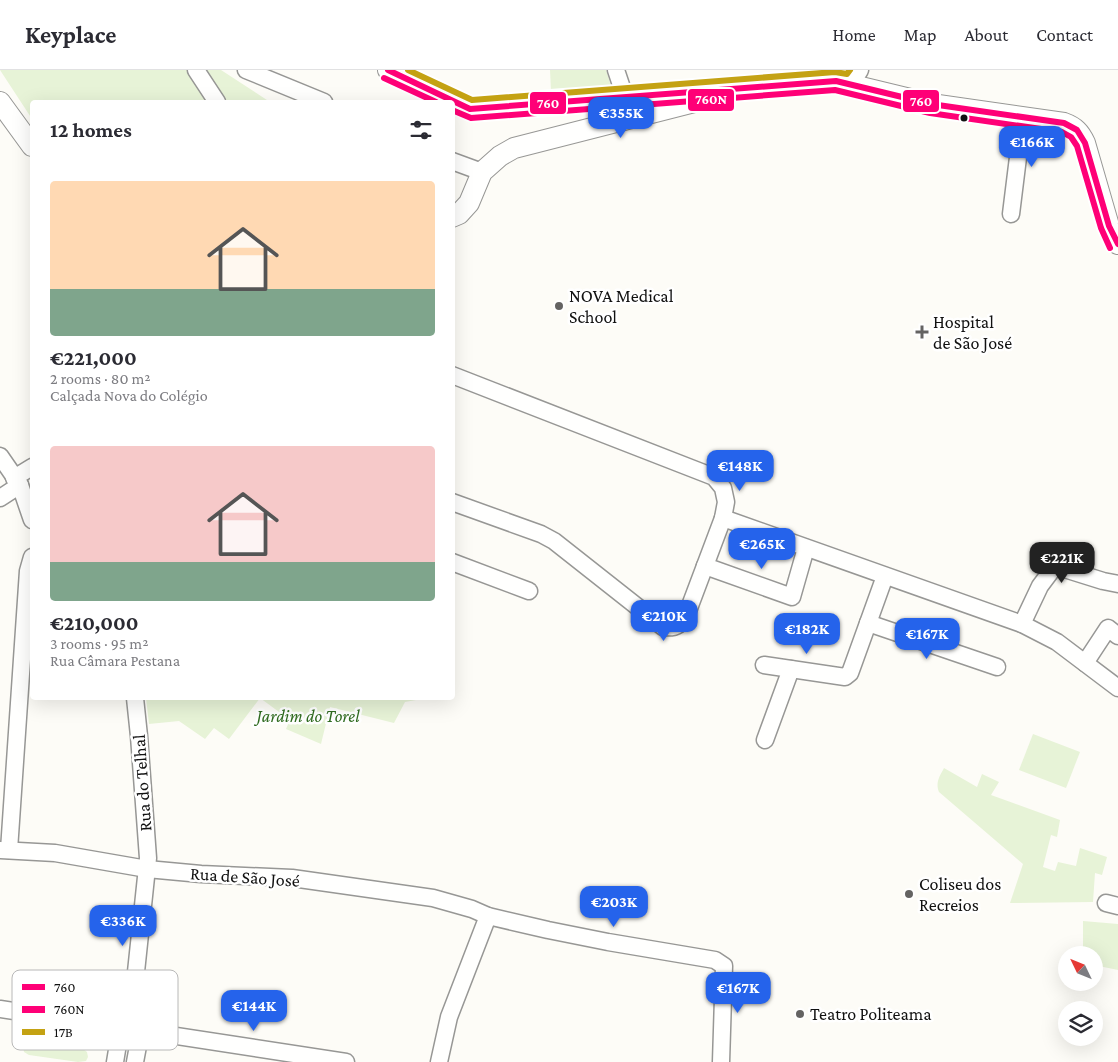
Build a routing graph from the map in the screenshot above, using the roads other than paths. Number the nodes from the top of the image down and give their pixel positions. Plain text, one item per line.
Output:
1 (196, 70) edge
2 (246, 70) edge
3 (388, 70) edge
4 (616, 70) edge
5 (853, 74) edge
6 (750, 88) junction
7 (625, 97) junction
8 (216, 100) edge
9 (319, 100) edge
10 (451, 100) edge
11 (0, 102) edge
12 (455, 102) edge
13 (1023, 117) junction
14 (30, 143) edge
15 (455, 162) edge
16 (482, 172) junction
17 (1011, 214) dead end
18 (455, 216) edge
19 (1118, 244) edge
20 (455, 378) edge
21 (0, 456) edge
22 (30, 469) edge
23 (17, 482) junction
24 (0, 498) edge
25 (455, 503) edge
26 (30, 515) edge
27 (723, 518) junction
28 (806, 548) junction
29 (455, 563) edge
30 (30, 564) edge
31 (705, 566) junction
32 (885, 576) junction
33 (1118, 584) edge
34 (529, 591) dead end
35 (868, 623) junction
36 (1022, 624) junction
37 (1118, 636) edge
38 (1084, 663) junction
39 (764, 665) dead end
40 (997, 667) dead end
41 (792, 669) junction
42 (1118, 688) edge
43 (134, 700) edge
44 (765, 740) dead end
45 (6, 798) edge
46 (4, 850) edge
47 (147, 869) junction
48 (488, 916) junction
49 (136, 970) edge
50 (178, 1036) edge
51 (346, 1062) edge
52 (439, 1062) edge
53 (721, 1062) edge

1 - 8 street
2 - 9 street
3 - 10 street
4 - 7 street
5 - 6 street
5 - 13 street
6 - 7 street
6 - 16 street
7 - 12 street
11 - 14 street
13 - 17 street
13 - 19 street
15 - 16 street
16 - 18 street
20 - 27 street
21 - 23 street
22 - 23 street
23 - 24 street
23 - 26 street
25 - 31 street
27 - 28 street
27 - 31 street
28 - 31 street
28 - 32 street
29 - 34 street
30 - 45 street
32 - 35 street
32 - 36 street
33 - 36 street
35 - 40 street
35 - 41 street
36 - 38 street
37 - 38 street
38 - 42 street
39 - 41 street
41 - 44 street
43 - 47 street, Rua do Telhal
45 - 46 street
46 - 47 street, Rua de São José
47 - 48 street, Rua de São José
47 - 49 street, Rua do Telhal
48 - 52 street
48 - 53 street, Rua de São José
50 - 51 street

